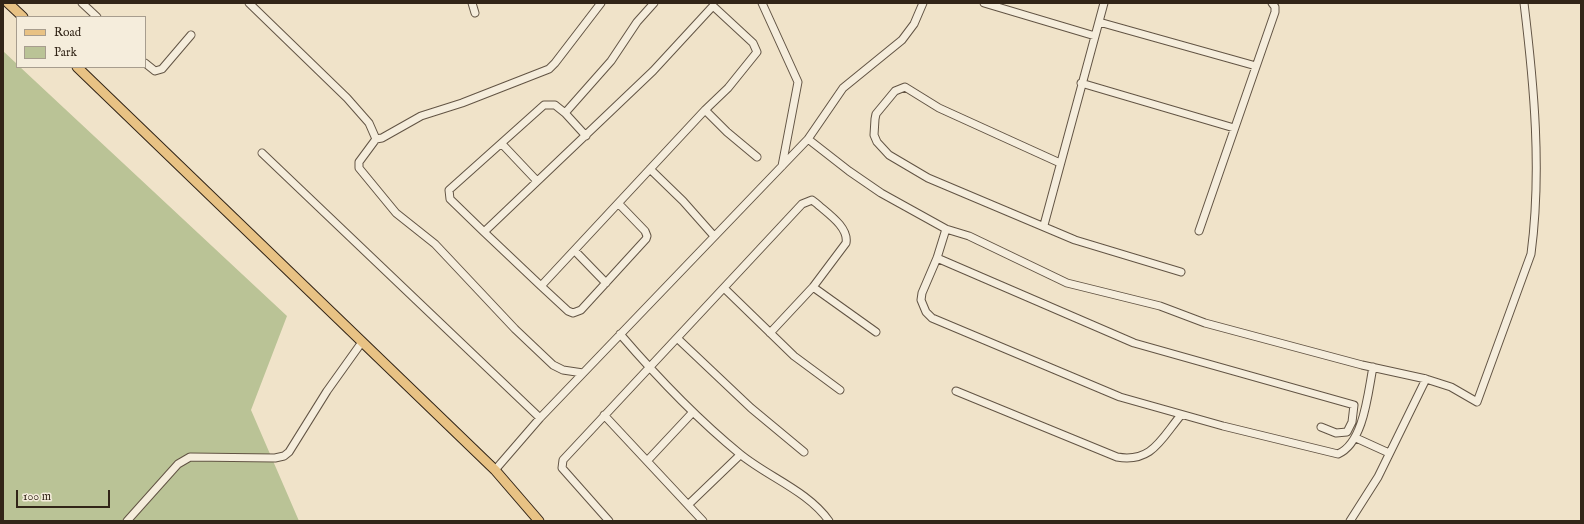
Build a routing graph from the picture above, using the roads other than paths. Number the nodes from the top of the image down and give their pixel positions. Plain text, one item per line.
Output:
1 (8, 3) edge
2 (82, 3) edge
3 (249, 3) edge
4 (472, 3) edge
5 (601, 3) edge
6 (654, 3) edge
7 (762, 3) edge
8 (923, 3) edge
9 (984, 3) edge
10 (1104, 3) edge
11 (1272, 3) edge
12 (1524, 3) edge
13 (711, 4) edge
14 (475, 13) dead end
15 (22, 16) edge
16 (96, 16) edge
17 (1099, 22) junction
18 (191, 35) dead end
19 (1095, 36) junction
20 (146, 64) edge
21 (1256, 66) junction
22 (79, 68) edge
23 (1081, 83) junction
24 (706, 110) junction
25 (565, 113) junction
26 (1234, 128) junction
27 (586, 136) junction
28 (376, 139) junction
29 (808, 139) junction
30 (502, 144) junction
31 (262, 153) dead end
32 (757, 157) dead end
33 (1060, 163) junction
34 (782, 166) junction
35 (650, 169) junction
36 (537, 181) junction
37 (619, 204) junction
38 (1044, 226) junction
39 (946, 229) junction
40 (1199, 231) dead end
41 (484, 232) junction
42 (714, 236) junction
43 (575, 251) junction
44 (937, 258) junction
45 (1181, 272) dead end
46 (606, 283) junction
47 (541, 286) junction
48 (813, 287) junction
49 (724, 288) junction
50 (876, 332) dead end
51 (770, 333) junction
52 (620, 334) junction
53 (677, 338) junction
54 (362, 342) junction
55 (649, 367) junction
56 (1373, 367) junction
57 (583, 373) junction
58 (1426, 379) junction
59 (840, 390) dead end
60 (956, 391) dead end
61 (693, 412) junction
62 (1181, 414) junction
63 (604, 415) junction
64 (540, 418) junction
65 (1320, 427) dead end
66 (1356, 438) junction
67 (804, 452) dead end
68 (1389, 453) junction
69 (740, 455) junction
70 (648, 460) junction
71 (495, 470) junction
72 (689, 504) junction
73 (127, 521) edge
74 (539, 521) edge
75 (608, 521) edge
76 (703, 521) edge
77 (829, 521) edge
78 (1350, 521) edge

1 - 15 main road
2 - 16 street
3 - 28 street
4 - 14 street
5 - 28 street
6 - 25 street
7 - 34 street
8 - 29 street
9 - 19 street
10 - 17 street
11 - 21 street
12 - 58 street
13 - 24 street
13 - 27 street
17 - 19 street
17 - 21 street
18 - 20 street
19 - 23 street
21 - 26 street
22 - 54 main road
23 - 26 street
23 - 33 street
24 - 32 street
24 - 35 street
25 - 27 street
25 - 30 street
26 - 40 street
27 - 36 street
28 - 57 street
29 - 34 street
29 - 39 street
30 - 36 street
30 - 41 street
31 - 64 street
33 - 38 street
33 - 38 street
34 - 42 street
35 - 37 street
35 - 42 street
36 - 41 street
37 - 43 street
37 - 46 street
38 - 45 street
39 - 44 street
39 - 56 street
41 - 47 street
42 - 52 street
43 - 46 street
43 - 47 street
44 - 62 street
44 - 65 street
46 - 47 street
48 - 49 street
48 - 50 street
48 - 51 street
49 - 51 street
49 - 53 street
51 - 59 street
52 - 55 street
52 - 57 street
53 - 55 street
53 - 67 street
54 - 71 main road
54 - 73 street
55 - 61 street
55 - 63 street
56 - 58 street
56 - 66 street
57 - 64 street
58 - 68 street
60 - 62 street
61 - 69 street
61 - 70 street
62 - 66 street
63 - 70 street
63 - 75 street
64 - 71 street
66 - 68 street
68 - 78 street
69 - 72 street
69 - 77 street
70 - 72 street
71 - 74 main road
72 - 76 street

